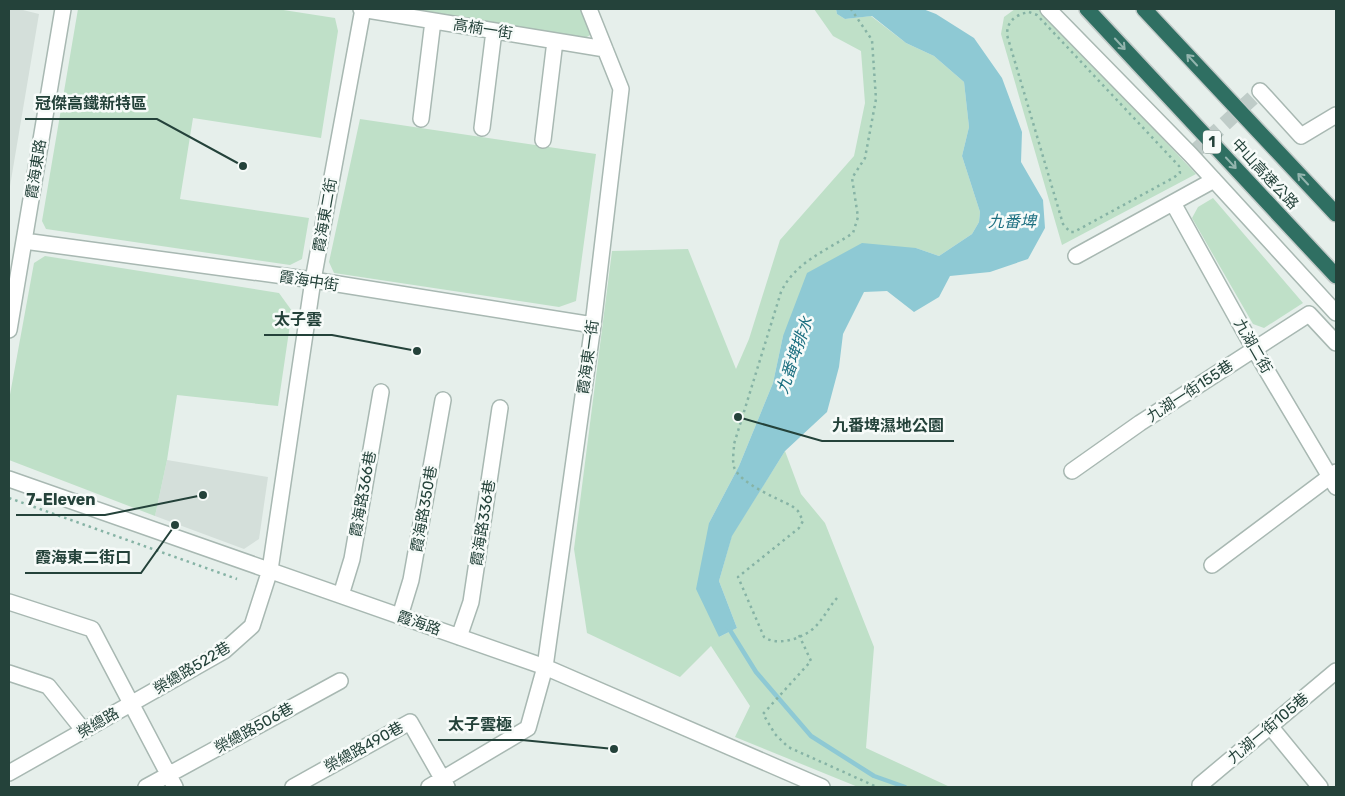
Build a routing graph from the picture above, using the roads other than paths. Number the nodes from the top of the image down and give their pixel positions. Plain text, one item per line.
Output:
1 (63, 9) edge
2 (362, 9) edge
3 (589, 9) edge
4 (1048, 9) edge
5 (1087, 9) edge
6 (1144, 9) edge
7 (433, 21) junction
8 (494, 31) junction
9 (555, 41) junction
10 (605, 49) junction
11 (1260, 91) dead end
12 (1336, 116) edge
13 (421, 119) dead end
14 (482, 128) dead end
15 (543, 140) dead end
16 (1214, 180) junction
17 (1173, 203) junction
18 (1336, 214) edge
19 (24, 241) junction
20 (1076, 256) dead end
21 (1336, 276) edge
22 (314, 280) junction
23 (1336, 313) edge
24 (593, 325) junction
25 (9, 330) edge
26 (1336, 343) edge
27 (1254, 349) junction
28 (381, 392) dead end
29 (443, 400) dead end
30 (500, 408) dead end
31 (1072, 471) dead end
32 (9, 479) edge
33 (1334, 479) edge
34 (1212, 565) dead end
35 (270, 570) junction
36 (341, 596) junction
37 (9, 602) edge
38 (400, 616) junction
39 (459, 637) junction
40 (545, 667) junction
41 (1336, 671) edge
42 (9, 673) edge
43 (340, 681) dead end
44 (130, 704) junction
45 (1270, 726) junction
46 (84, 731) junction
47 (9, 773) edge
48 (172, 781) edge
49 (439, 785) edge
50 (1200, 785) dead end
51 (146, 787) edge
52 (292, 787) edge
53 (822, 787) edge
54 (1320, 787) edge

1 - 19 street, 霞海東路
2 - 7 street, 高楠一街
2 - 22 street, 霞海東二街
3 - 10 street, 霞海東一街
4 - 16 street
5 -> 21 highway, 中山高速公路 / 1
18 -> 6 highway, 中山高速公路
7 - 8 street, 高楠一街
7 - 13 street
8 - 9 street, 高楠一街
8 - 14 street
9 - 10 street, 高楠一街
9 - 15 street
10 - 24 street, 霞海東一街
11 - 12 street
16 - 17 street
16 - 23 street
17 - 20 street
17 - 27 street, 九湖二街
19 - 22 street, 霞海中街
19 - 25 street, 霞海東路
22 - 24 street, 霞海中街
22 - 35 street, 霞海東二街
24 - 40 street, 霞海東一街
26 - 27 street, 九湖一街155巷
27 - 31 street, 九湖一街155巷
27 - 33 street, 九湖二街
28 - 36 street, 霞海路366巷
29 - 38 street, 霞海路350巷
30 - 39 street, 霞海路336巷
32 - 35 street, 霞海路
33 - 34 street
35 - 36 street, 霞海路
35 - 44 street, 榮總路522巷
36 - 38 street, 霞海路
37 - 44 street
38 - 39 street, 霞海路
39 - 40 street, 霞海路
40 - 49 street, 霞海東一街
40 - 53 street, 霞海路
41 - 45 street, 九湖一街105巷
42 - 46 street
43 - 48 street, 榮總路506巷
44 - 46 street, 榮總路
44 - 48 street, 榮總路
45 - 50 street, 九湖一街105巷
45 - 54 street
46 - 47 street, 榮總路
48 - 51 street, 榮總路506巷
49 - 52 street, 榮總路490巷

